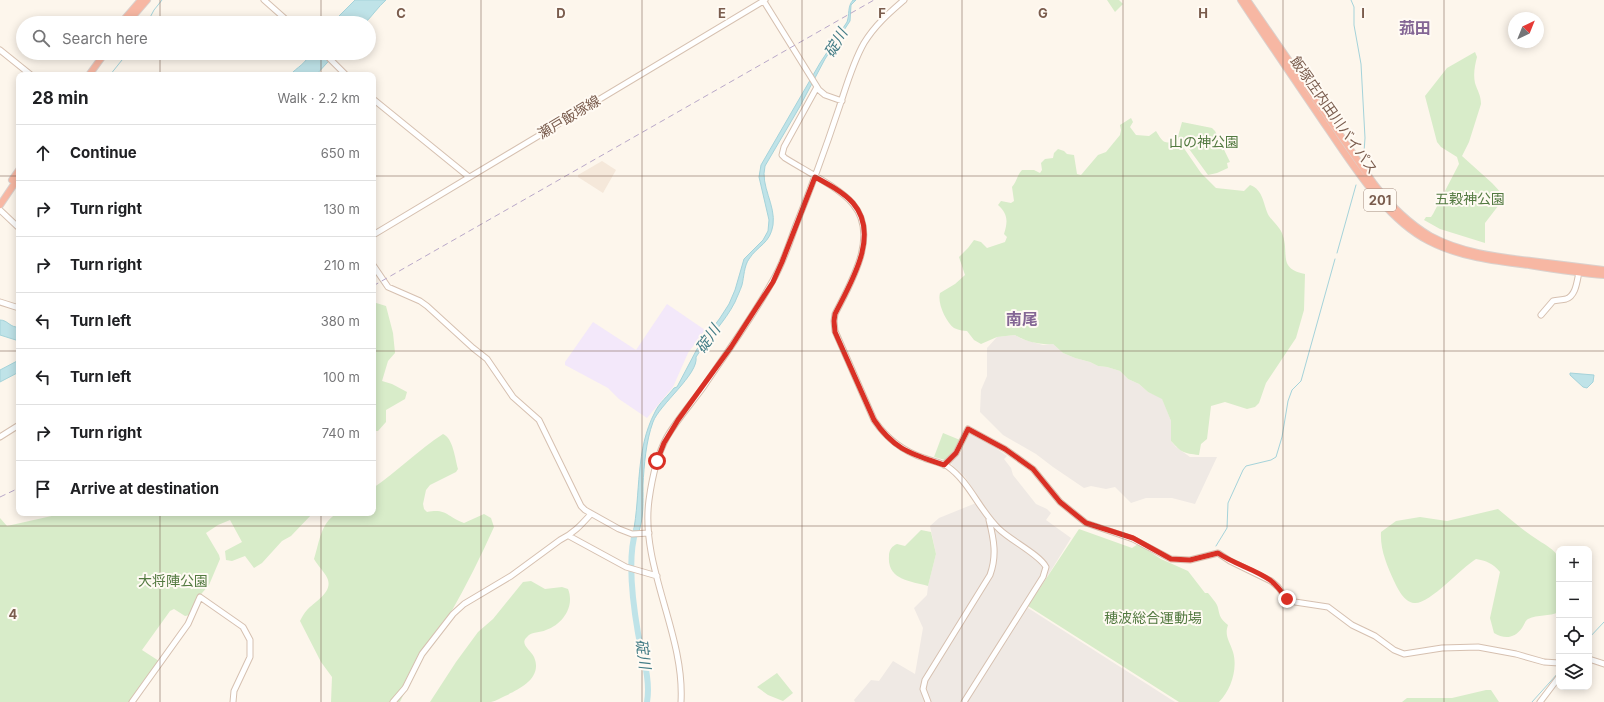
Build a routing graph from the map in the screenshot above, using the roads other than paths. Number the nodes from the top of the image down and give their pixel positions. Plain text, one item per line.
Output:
1 (141, 0) edge
2 (147, 0) edge
3 (264, 0) edge
4 (764, 0) edge
5 (904, 0) edge
6 (1241, 0) edge
7 (1247, 0) edge
8 (127, 16) edge
9 (133, 16) edge
10 (282, 16) edge
11 (0, 50) edge
12 (95, 60) edge
13 (100, 60) edge
14 (331, 60) edge
15 (27, 72) edge
16 (86, 72) edge
17 (91, 72) edge
18 (343, 72) edge
19 (815, 85) junction
20 (376, 101) edge
21 (842, 101) junction
22 (16, 174) edge
23 (469, 177) junction
24 (815, 177) junction
25 (16, 181) edge
26 (0, 197) edge
27 (0, 205) edge
28 (0, 210) edge
29 (16, 225) edge
30 (376, 233) edge
31 (376, 269) edge
32 (1604, 270) edge
33 (1579, 272) junction
34 (1604, 275) edge
35 (0, 302) edge
36 (16, 307) edge
37 (1541, 315) dead end
38 (16, 427) edge
39 (0, 437) edge
40 (944, 465) junction
41 (591, 514) junction
42 (989, 519) junction
43 (649, 533) junction
44 (569, 536) junction
45 (657, 576) junction
46 (1592, 660) edge
47 (1556, 663) edge
48 (1604, 664) edge
49 (1556, 681) edge
50 (132, 702) edge
51 (233, 702) edge
52 (393, 702) edge
53 (682, 702) edge
54 (928, 702) edge
55 (964, 702) edge
56 (1540, 702) edge

1 - 8 highway
2 - 9 highway
3 - 10 street
4 - 19 street
4 - 23 street, 瀬戸飯塚線
5 - 21 street
6 - 33 highway, 飯塚庄内田川バイパス / 201
7 - 32 highway, 飯塚庄内田川バイパス / 201
11 - 15 street
12 - 16 highway
13 - 17 highway
14 - 18 street
19 - 21 street
19 - 24 street
20 - 23 street
21 - 24 street
22 - 26 highway
23 - 30 street, 瀬戸飯塚線
24 - 40 street
24 - 43 street
25 - 27 highway
28 - 29 street
31 - 41 street
33 - 34 highway, 飯塚庄内田川バイパス / 201
33 - 37 street
35 - 36 street
38 - 39 street
40 - 42 street
40 - 47 street
41 - 43 street
41 - 44 street
42 - 54 street
42 - 55 street
43 - 45 street
44 - 45 street
44 - 52 street
45 - 53 street
46 - 48 street
49 - 56 street
50 - 51 street

